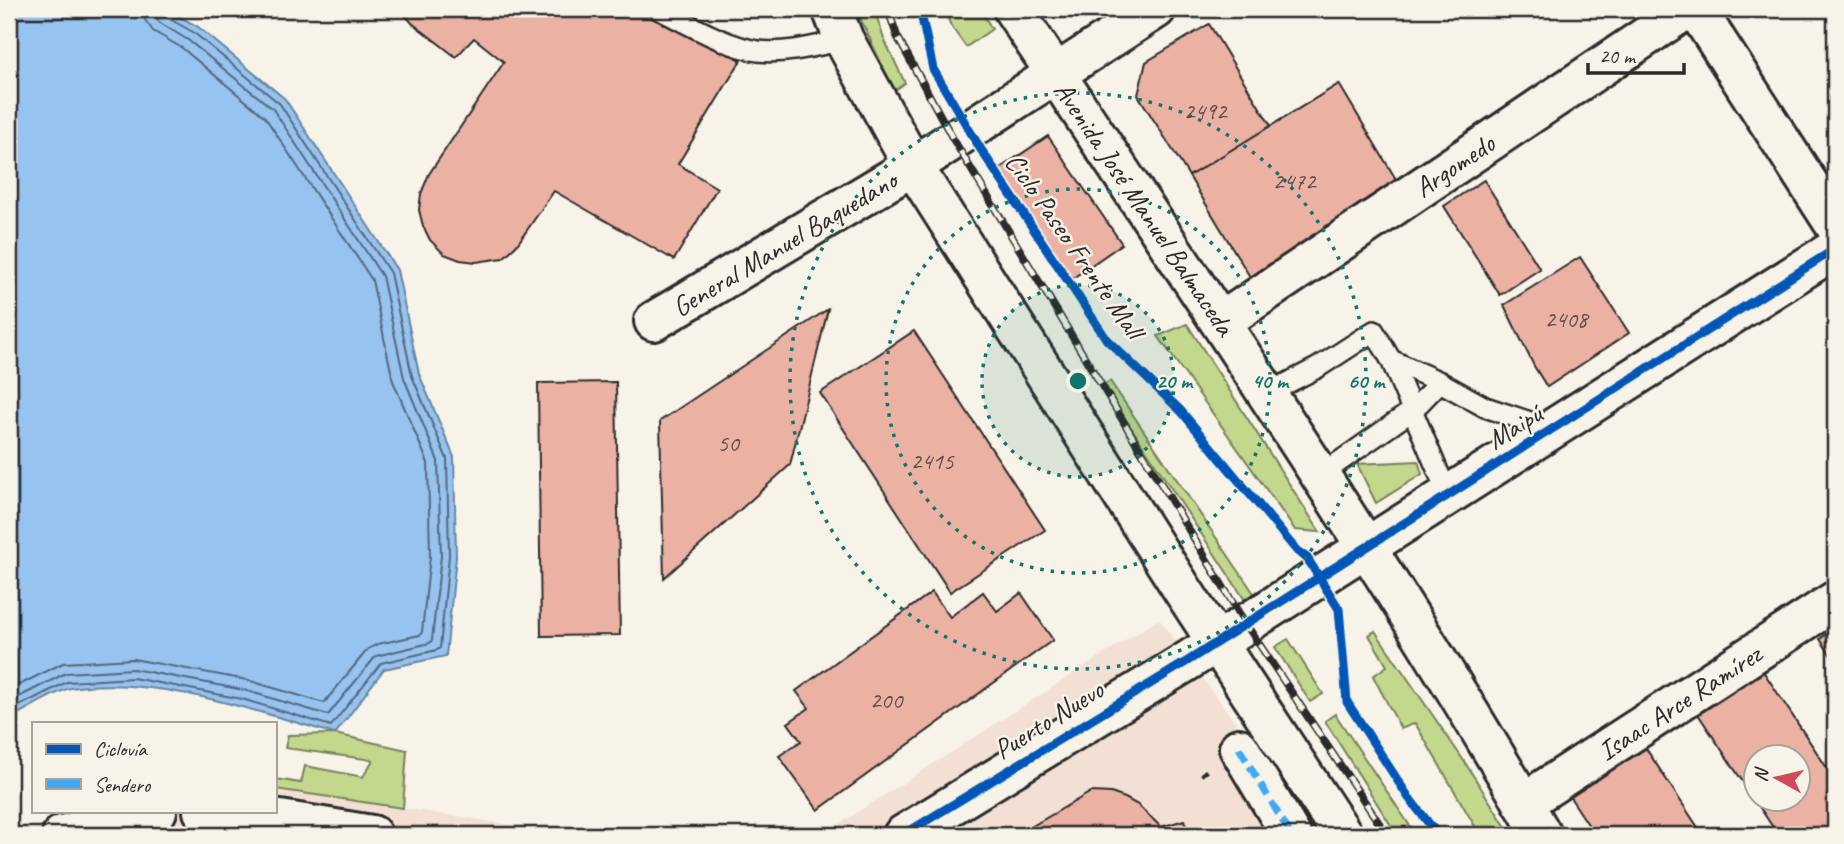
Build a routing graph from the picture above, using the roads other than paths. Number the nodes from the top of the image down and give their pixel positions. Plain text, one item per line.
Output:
1 (658, 9) edge
2 (1013, 9) edge
3 (1156, 9) edge
4 (1687, 9) edge
5 (1696, 9) edge
6 (838, 24) edge
7 (1056, 74) junction
8 (913, 166) junction
9 (1835, 225) edge
10 (1835, 250) edge
11 (654, 321) dead end
12 (1221, 322) junction
13 (1391, 360) junction
14 (1440, 382) junction
15 (1266, 394) junction
16 (1413, 410) junction
17 (1551, 429) junction
18 (1319, 476) junction
19 (1448, 495) junction
20 (1364, 547) junction
21 (1835, 601) edge
22 (1216, 641) junction
23 (1239, 748) dead end
24 (1523, 803) junction
25 (153, 812) edge
26 (216, 812) edge
27 (62, 835) edge
28 (372, 835) edge
29 (903, 835) edge
30 (1291, 835) edge
31 (1343, 835) edge
32 (1542, 835) edge

1 - 6 lane
2 - 7 main road, Avenida José Manuel Balmaceda
3 - 7 main road, General Manuel Baquedano
4 - 12 main road, Argomedo
5 - 9 main road
6 - 8 main road
7 - 8 main road, General Manuel Baquedano
7 - 12 main road, Avenida José Manuel Balmaceda
8 - 11 main road, General Manuel Baquedano
8 - 22 main road
10 - 17 main road, Maipú
12 - 15 main road, Avenida José Manuel Balmaceda
13 - 14 lane
13 - 15 lane
13 - 16 lane
14 - 16 lane
14 - 17 lane
15 - 18 main road, Avenida José Manuel Balmaceda
16 - 18 lane
16 - 19 lane
17 - 19 main road, Maipú
18 - 20 main road, Avenida José Manuel Balmaceda
19 - 20 main road, Maipú
20 - 22 main road, Maipú
20 - 24 main road, Avenida José Manuel Balmaceda
21 - 24 main road, Isaac Arce Ramírez
22 - 29 main road, Puerto Nuevo
22 - 31 main road
23 - 30 main road
24 - 32 main road, Avenida José Manuel Balmaceda
25 - 27 main road
26 - 28 main road

